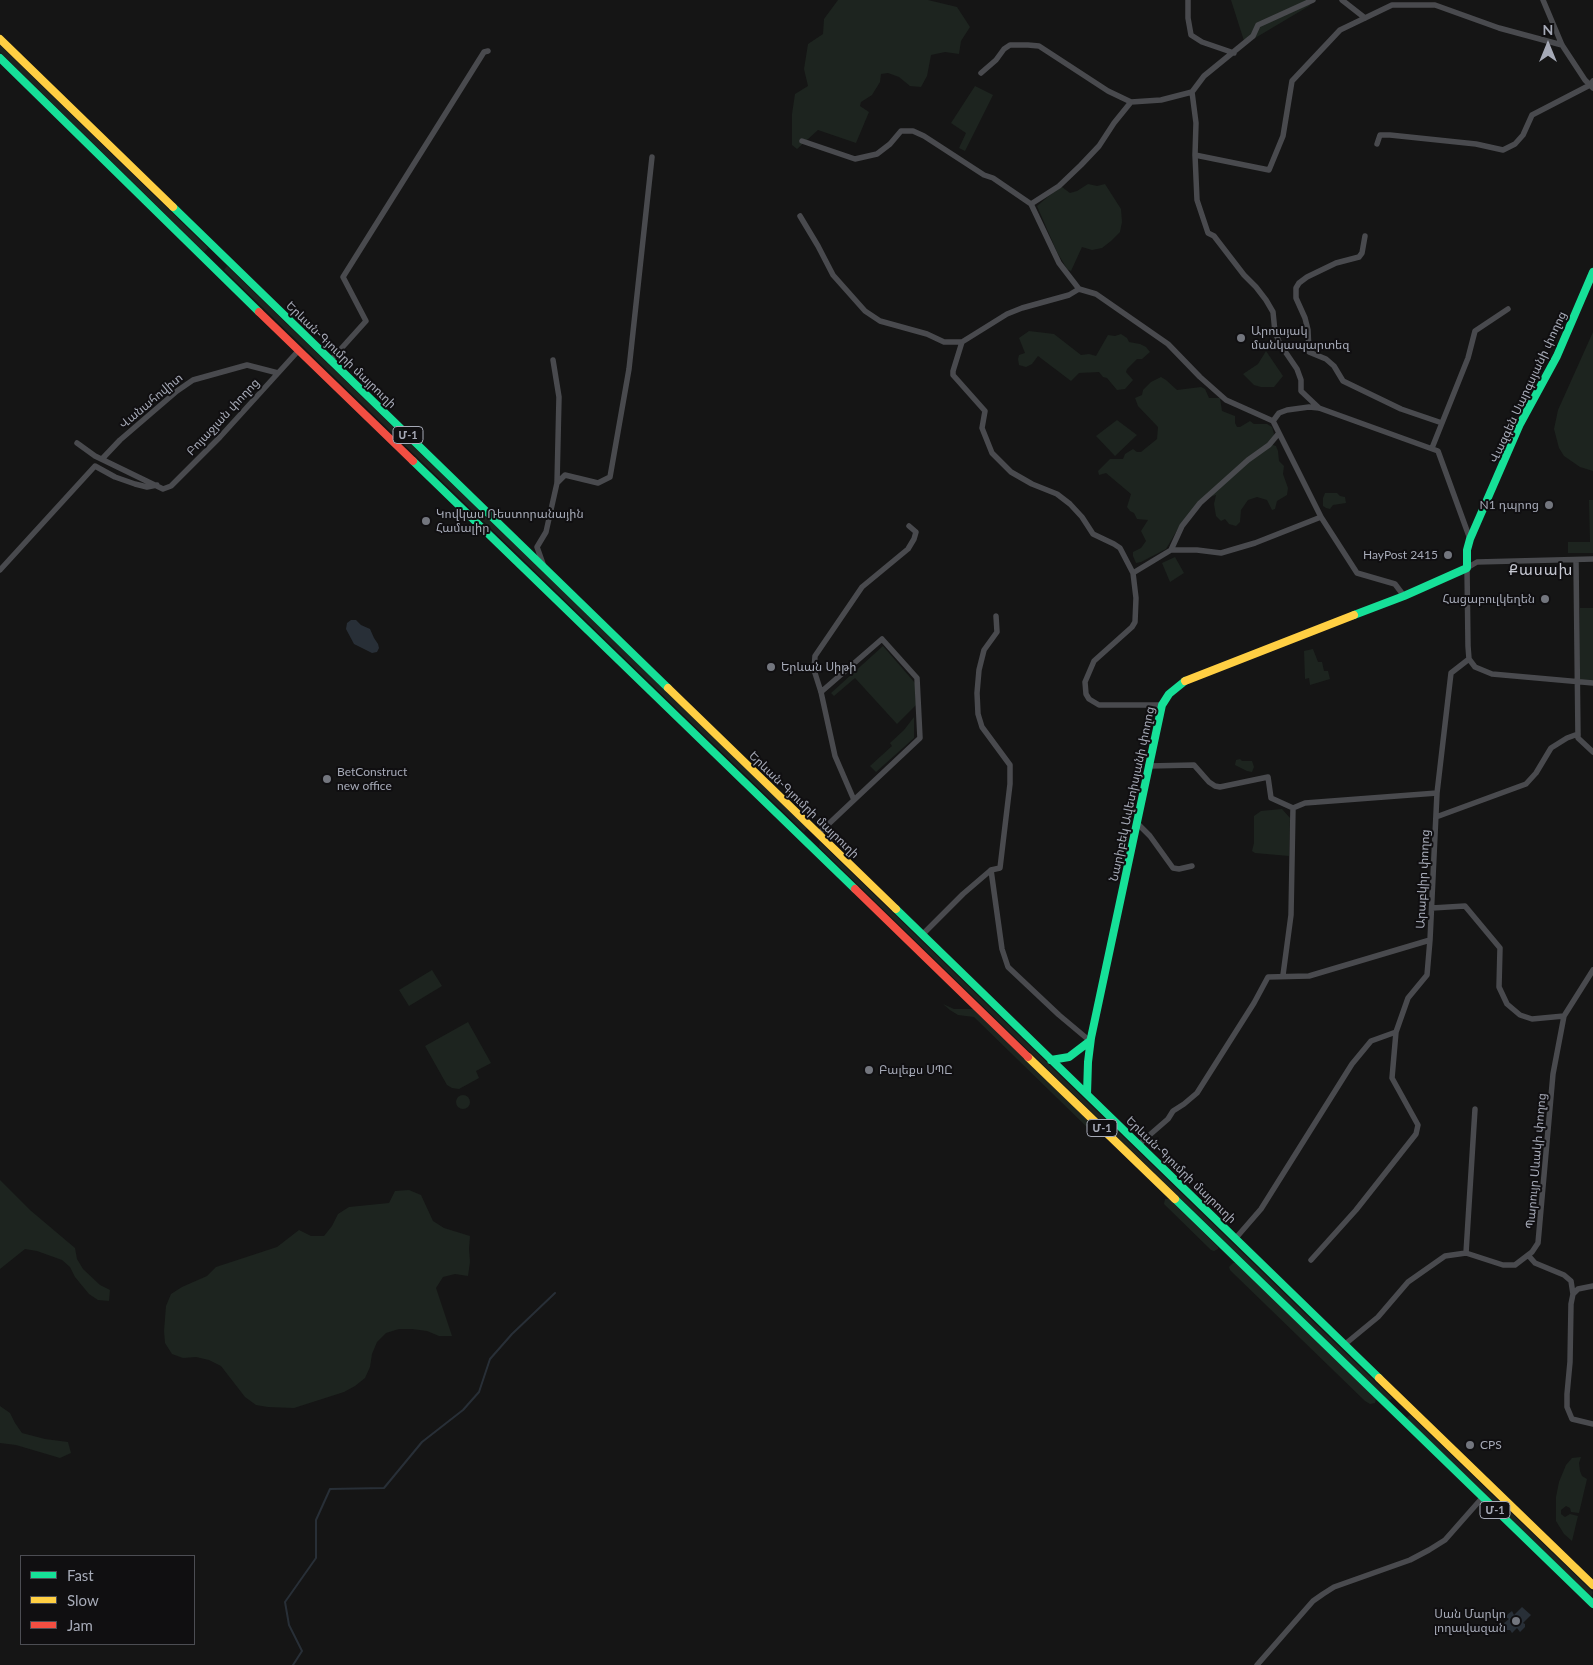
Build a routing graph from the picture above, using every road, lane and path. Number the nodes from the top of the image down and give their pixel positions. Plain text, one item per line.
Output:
1 (1188, 0) edge
2 (1314, 0) edge
3 (1342, 0) edge
4 (1544, 0) edge
5 (1365, 18) junction
6 (0, 39) edge
7 (1562, 45) junction
8 (488, 51) dead end
9 (1234, 53) junction
10 (0, 58) edge
11 (981, 73) dead end
12 (1592, 85) edge
13 (1192, 92) junction
14 (1131, 102) junction
15 (802, 141) dead end
16 (1377, 144) dead end
17 (1195, 155) junction
18 (652, 157) dead end
19 (1031, 204) junction
20 (800, 216) dead end
21 (1365, 236) dead end
22 (224, 257) junction
23 (214, 267) junction
24 (1593, 272) edge
25 (1079, 289) junction
26 (1508, 309) dead end
27 (962, 342) junction
28 (300, 350) junction
29 (553, 360) dead end
30 (330, 361) junction
31 (278, 373) junction
32 (1319, 408) junction
33 (1272, 421) junction
34 (1442, 423) junction
35 (1279, 433) junction
36 (77, 443) dead end
37 (1432, 448) junction
38 (102, 459) junction
39 (556, 483) junction
40 (157, 485) junction
41 (1321, 517) junction
42 (909, 526) dead end
43 (1470, 539) junction
44 (1171, 550) junction
45 (1593, 559) edge
46 (1576, 560) junction
47 (544, 568) junction
48 (1467, 568) junction
49 (0, 570) edge
50 (1133, 573) junction
51 (1404, 596) junction
52 (996, 616) dead end
53 (1469, 659) junction
54 (1577, 682) junction
55 (1593, 683) edge
56 (821, 692) junction
57 (1162, 705) junction
58 (1578, 734) junction
59 (1593, 752) edge
60 (1148, 766) junction
61 (1437, 793) junction
62 (854, 800) junction
63 (1293, 808) junction
64 (1436, 817) junction
65 (1137, 823) junction
66 (817, 832) junction
67 (806, 841) junction
68 (1192, 866) dead end
69 (991, 870) junction
70 (1432, 908) junction
71 (922, 935) junction
72 (1430, 940) junction
73 (1593, 970) edge
74 (1283, 975) junction
75 (1564, 1016) junction
76 (1396, 1032) junction
77 (1090, 1041) junction
78 (1051, 1060) junction
79 (1086, 1094) junction
80 (1475, 1109) dead end
81 (1138, 1145) junction
82 (1235, 1239) junction
83 (1466, 1253) junction
84 (1528, 1255) junction
85 (1311, 1260) dead end
86 (1593, 1286) edge
87 (1573, 1294) junction
88 (1344, 1345) junction
89 (1407, 1406) junction
90 (1397, 1415) junction
91 (1593, 1424) edge
92 (1482, 1498) junction
93 (1593, 1585) edge
94 (1593, 1604) edge
95 (1257, 1665) edge

1 - 9 street
2 - 9 street
3 - 5 street
4 - 7 street
5 - 7 street
5 - 17 street
6 - 22 main road, Երևան-Գյումրի մայրուղի / Մ-1
7 - 12 street
8 - 30 street
9 - 13 street
10 - 23 main road, Երևան-Գյումրի մայրուղի / Մ-1
11 - 14 street
12 - 16 street
13 - 14 street
13 - 17 street
14 - 19 street
15 - 19 street
17 - 32 street
18 - 39 street
19 - 25 street
20 - 27 street
21 - 34 street
22 - 23 main road
22 - 30 main road, Երևան-Գյումրի մայրուղի / Մ-1
23 - 28 main road, Երևան-Գյումրի մայրուղի / Մ-1
24 - 43 main road, Վազգեն Սարգսյանի փողոց
25 - 27 street
25 - 33 street
26 - 34 street
27 - 50 street
28 - 31 street, Բոյաջյան փողոց
28 - 67 main road, Երևան-Գյումրի մայրուղի / Մ-1
29 - 39 street
30 - 47 main road, Երևան-Գյումրի մայրուղի / Մ-1
31 - 38 street, Վանահովիտ
31 - 40 street, Բոյաջյան փողոց
32 - 33 street
32 - 37 street
33 - 35 street
34 - 37 street
35 - 41 street
35 - 44 street
36 - 38 street
37 - 43 street
38 - 40 street
39 - 47 street
40 - 49 street, Բոյաջյան փողոց
41 - 44 street
41 - 51 street
42 - 56 street
43 - 48 main road, Վազգեն Սարգսյանի փողոց
44 - 50 street
45 - 46 street
46 - 48 street
46 - 54 street
47 - 66 main road, Երևան-Գյումրի մայրուղի / Մ-1
48 - 51 main road, Նարիբեկ Ավետիսյանի փողոց
48 - 53 street
50 - 57 street
51 - 57 main road, Նարիբեկ Ավետիսյանի փողոց
52 - 69 street
53 - 54 street
53 - 61 street, Արաբկիր փողոց
54 - 55 street
54 - 58 street
56 - 62 street
56 - 62 street
57 - 60 main road, Նարիբեկ Ավետիսյանի փողոց
58 - 59 street
58 - 64 street
60 - 63 street
60 - 65 main road, Նարիբեկ Ավետիսյանի փողոց
61 - 63 street
61 - 64 street, Արաբկիր փողոց
62 - 66 street
63 - 74 street
64 - 70 street, Արաբկիր փողոց
65 - 68 street
65 - 77 main road, Նարիբեկ Ավետիսյանի փողոց
66 - 67 main road
66 - 71 main road, Երևան-Գյումրի մայրուղի / Մ-1
67 - 90 main road, Երևան-Գյումրի մայրուղի / Մ-1
69 - 71 street
69 - 77 street
70 - 72 street, Արաբկիր փողոց
70 - 75 street
71 - 78 main road, Երևան-Գյումրի մայրուղի / Մ-1
72 - 74 street, Արաբկիր փողոց
72 - 76 street
73 - 75 street, Պարույր Սևակի փողոց
74 - 81 street, Արաբկիր փողոց
75 - 84 street, Պարույր Սևակի փողոց
76 - 82 street
76 - 85 street
77 - 78 main road
77 - 79 main road, Նարիբեկ Ավետիսյանի փողոց
78 - 79 main road, Երևան-Գյումրի մայրուղի / Մ-1
79 - 81 main road, Երևան-Գյումրի մայրուղի / Մ-1
80 - 83 street
81 - 82 main road, Երևան-Գյումրի մայրուղի / Մ-1
82 - 88 main road, Երևան-Գյումրի մայրուղի / Մ-1
83 - 84 street
83 - 88 street
84 - 87 street
86 - 87 street
87 - 91 street
88 - 89 main road, Երևան-Գյումրի մայրուղի / Մ-1
89 - 90 main road
89 - 93 main road, Երևան-Գյումրի մայրուղի / Մ-1
90 - 92 main road, Երևան-Գյումրի մայրուղի / Մ-1
92 - 94 main road, Երևան-Գյումրի մայրուղի / Մ-1
92 - 95 street

